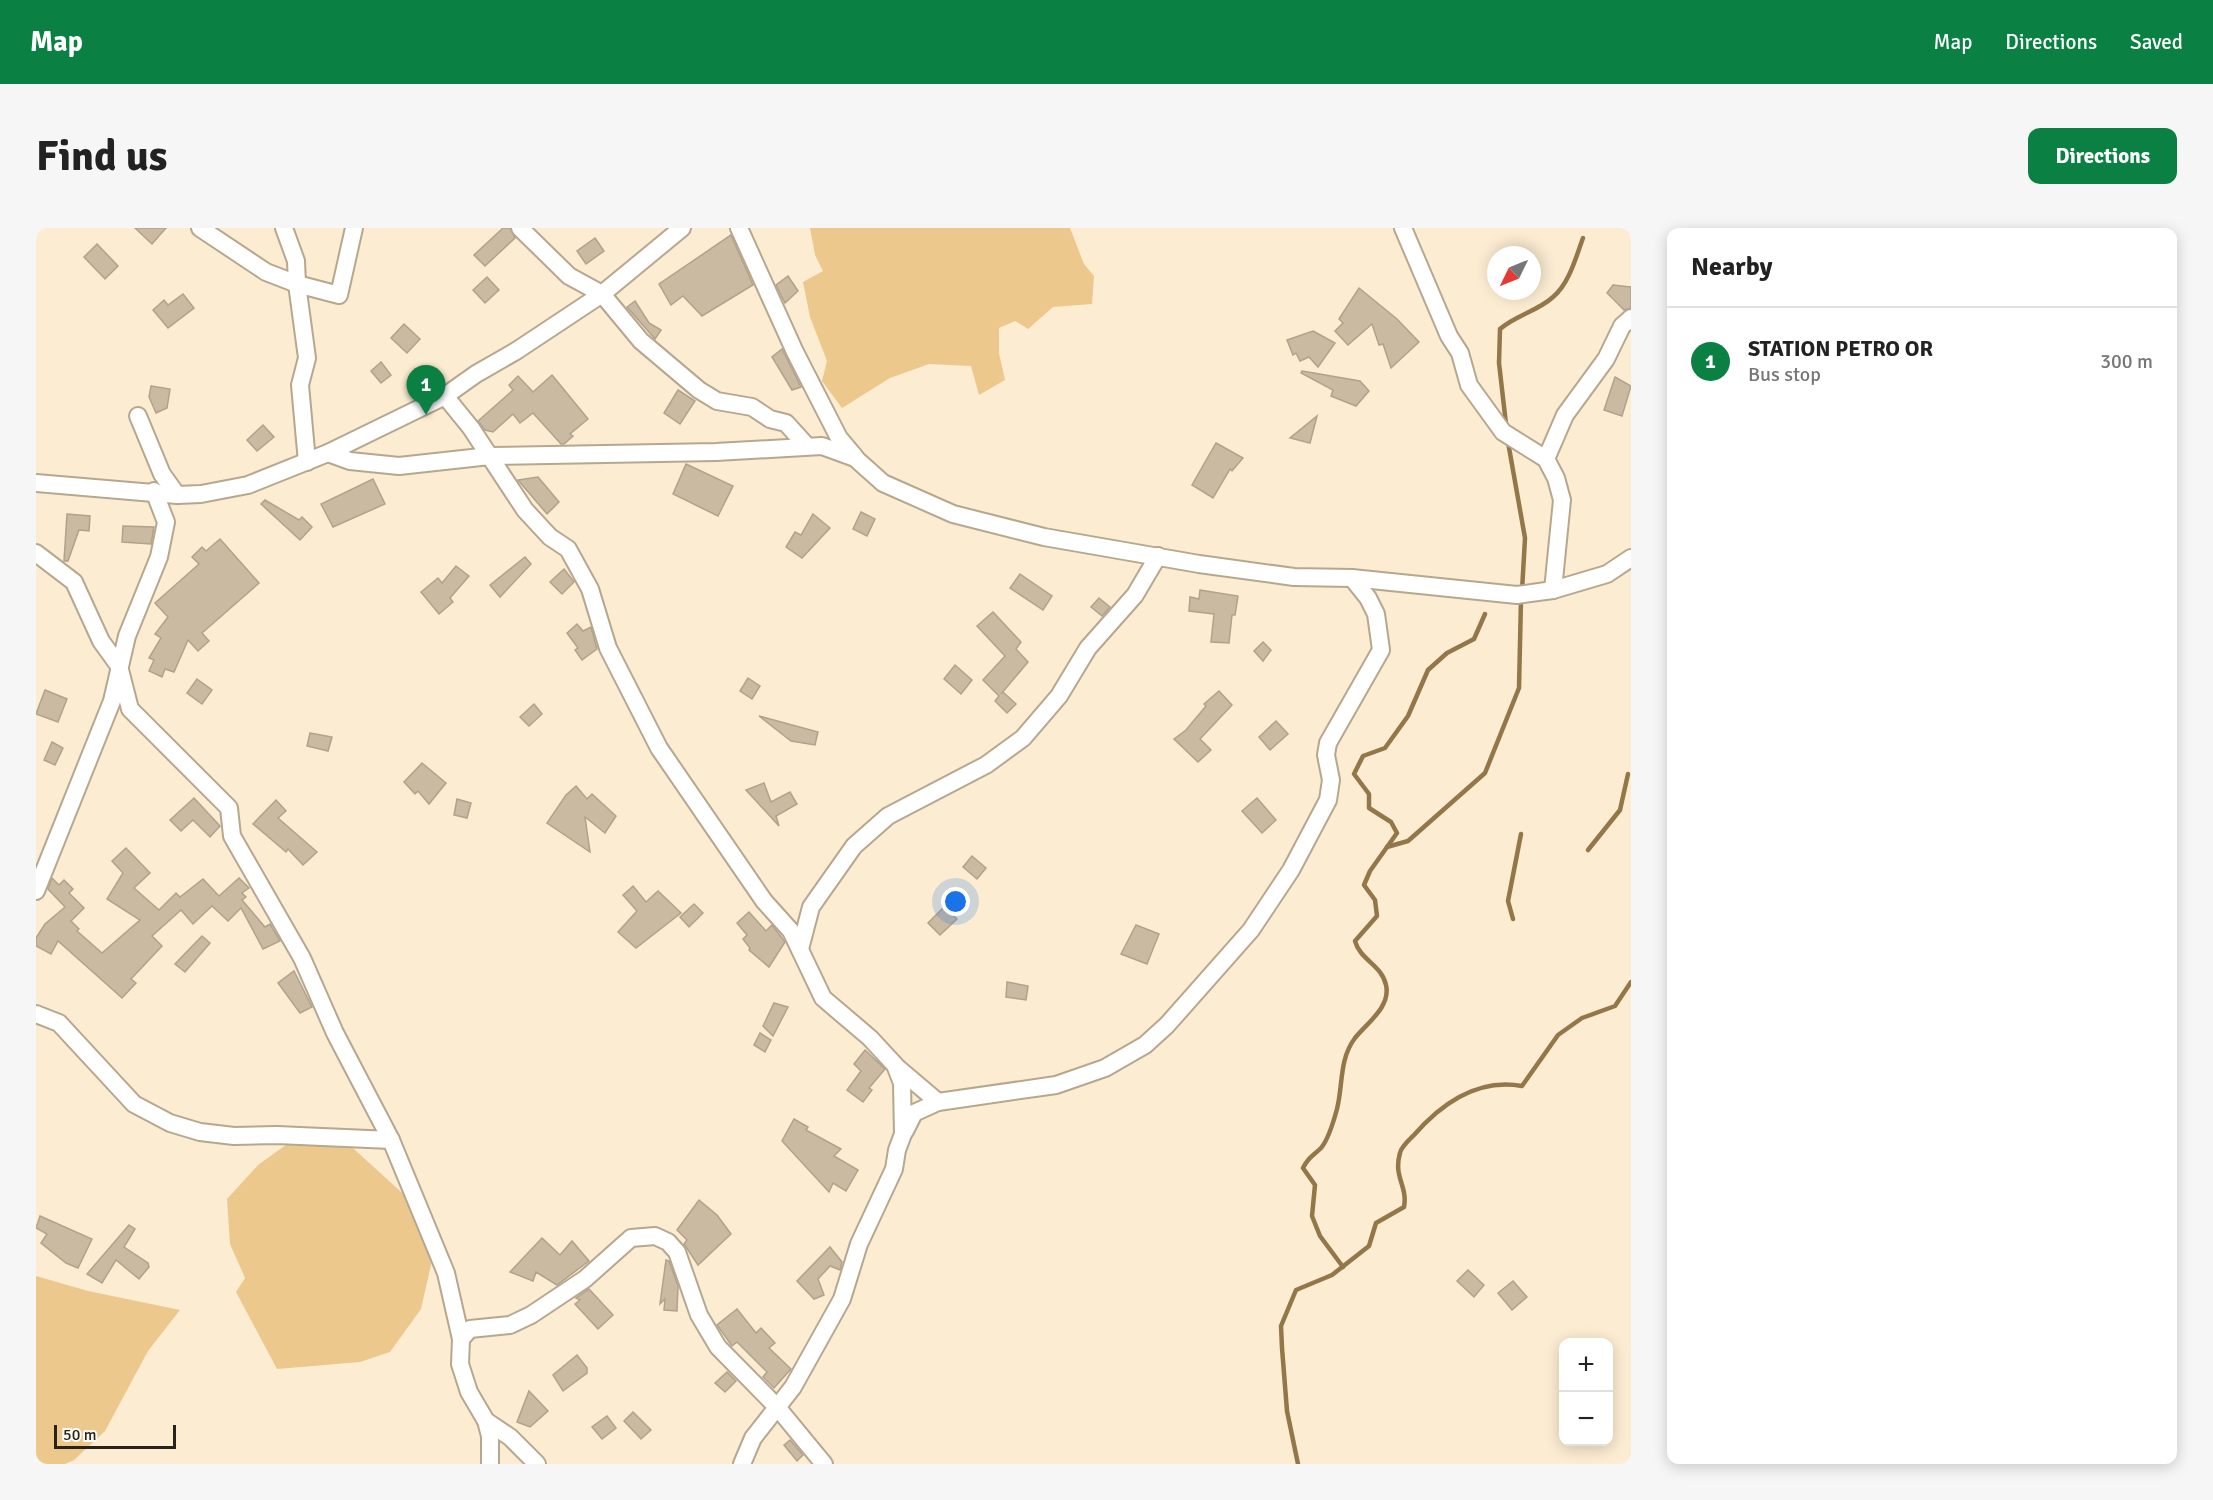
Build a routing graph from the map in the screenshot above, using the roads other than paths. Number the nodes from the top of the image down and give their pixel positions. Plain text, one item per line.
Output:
1 (200, 228) edge
2 (284, 228) edge
3 (354, 228) edge
4 (520, 228) edge
5 (682, 228) edge
6 (739, 228) edge
7 (1402, 228) edge
8 (297, 284) junction
9 (602, 294) junction
10 (1631, 318) edge
11 (445, 396) junction
12 (138, 416) dead end
13 (806, 445) junction
14 (328, 453) junction
15 (490, 456) junction
16 (855, 458) junction
17 (1546, 459) junction
18 (307, 462) junction
19 (36, 483) edge
20 (154, 491) junction
21 (177, 495) junction
22 (36, 554) edge
23 (1158, 555) junction
24 (1631, 558) edge
25 (1352, 578) junction
26 (1553, 590) junction
27 (119, 666) junction
28 (36, 891) edge
29 (800, 949) junction
30 (36, 1014) edge
31 (895, 1065) junction
32 (938, 1102) junction
33 (903, 1134) junction
34 (391, 1140) junction
35 (461, 1339) junction
36 (777, 1407) junction
37 (486, 1421) junction
38 (490, 1464) edge
39 (537, 1464) edge
40 (742, 1464) edge
41 (824, 1464) edge

1 - 8 street
2 - 8 street
3 - 8 street
4 - 9 street
5 - 9 street
6 - 16 street
7 - 17 street
8 - 18 street
9 - 11 street
9 - 13 street
10 - 17 street
11 - 14 street
11 - 15 street
12 - 21 street
13 - 15 street
13 - 16 street
14 - 15 street
14 - 18 street
15 - 29 street
16 - 23 street
17 - 26 street
18 - 21 street
19 - 20 street
20 - 21 street
20 - 27 street
22 - 27 street
23 - 25 street
23 - 29 street
24 - 26 street
25 - 26 street
25 - 32 street
27 - 28 street
27 - 34 street
29 - 31 street
30 - 34 street
31 - 32 street
31 - 33 street
32 - 33 street
33 - 36 street
34 - 35 street
35 - 36 street
35 - 37 street
36 - 40 street
36 - 41 street
37 - 38 street
37 - 39 street

